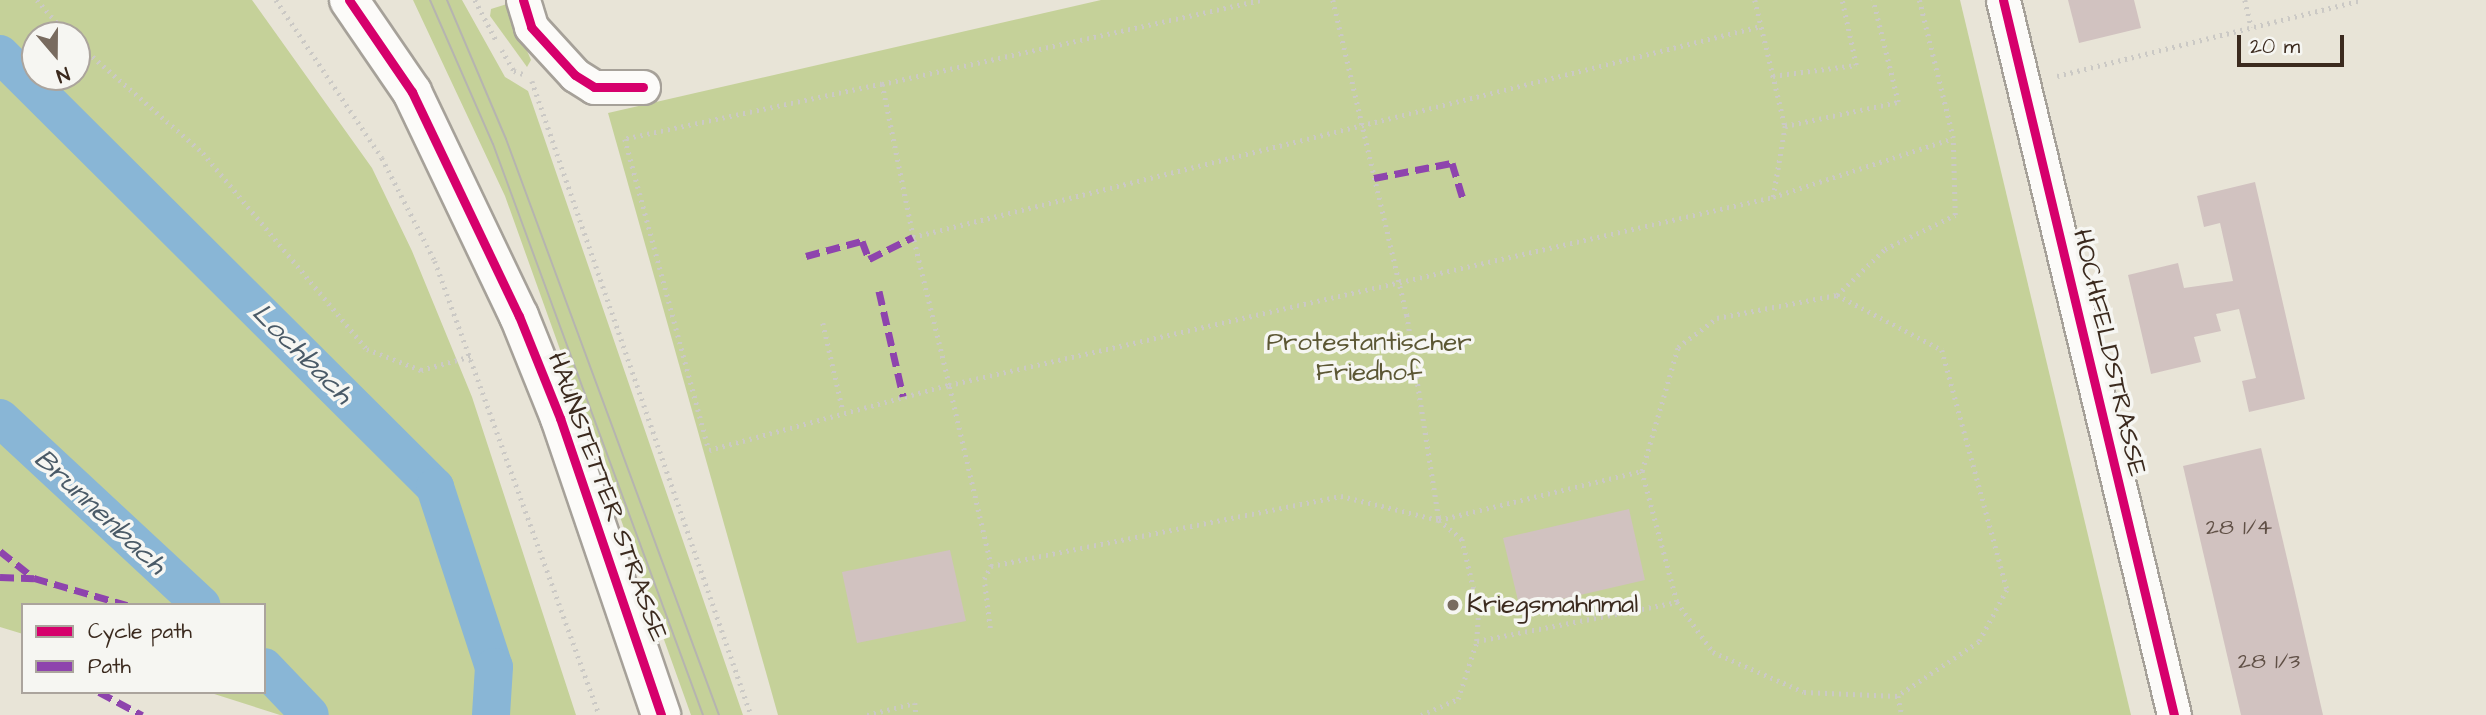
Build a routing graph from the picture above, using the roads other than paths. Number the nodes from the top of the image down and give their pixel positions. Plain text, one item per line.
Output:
1 (349, 0) edge
2 (523, 0) edge
3 (2004, 0) edge
4 (643, 87) dead end
5 (661, 715) edge
6 (2174, 715) edge

1 - 5 main road, HAUNSTETTER STRASSE
2 - 4 street
3 - 6 street, HOCHFELDSTRASSE

